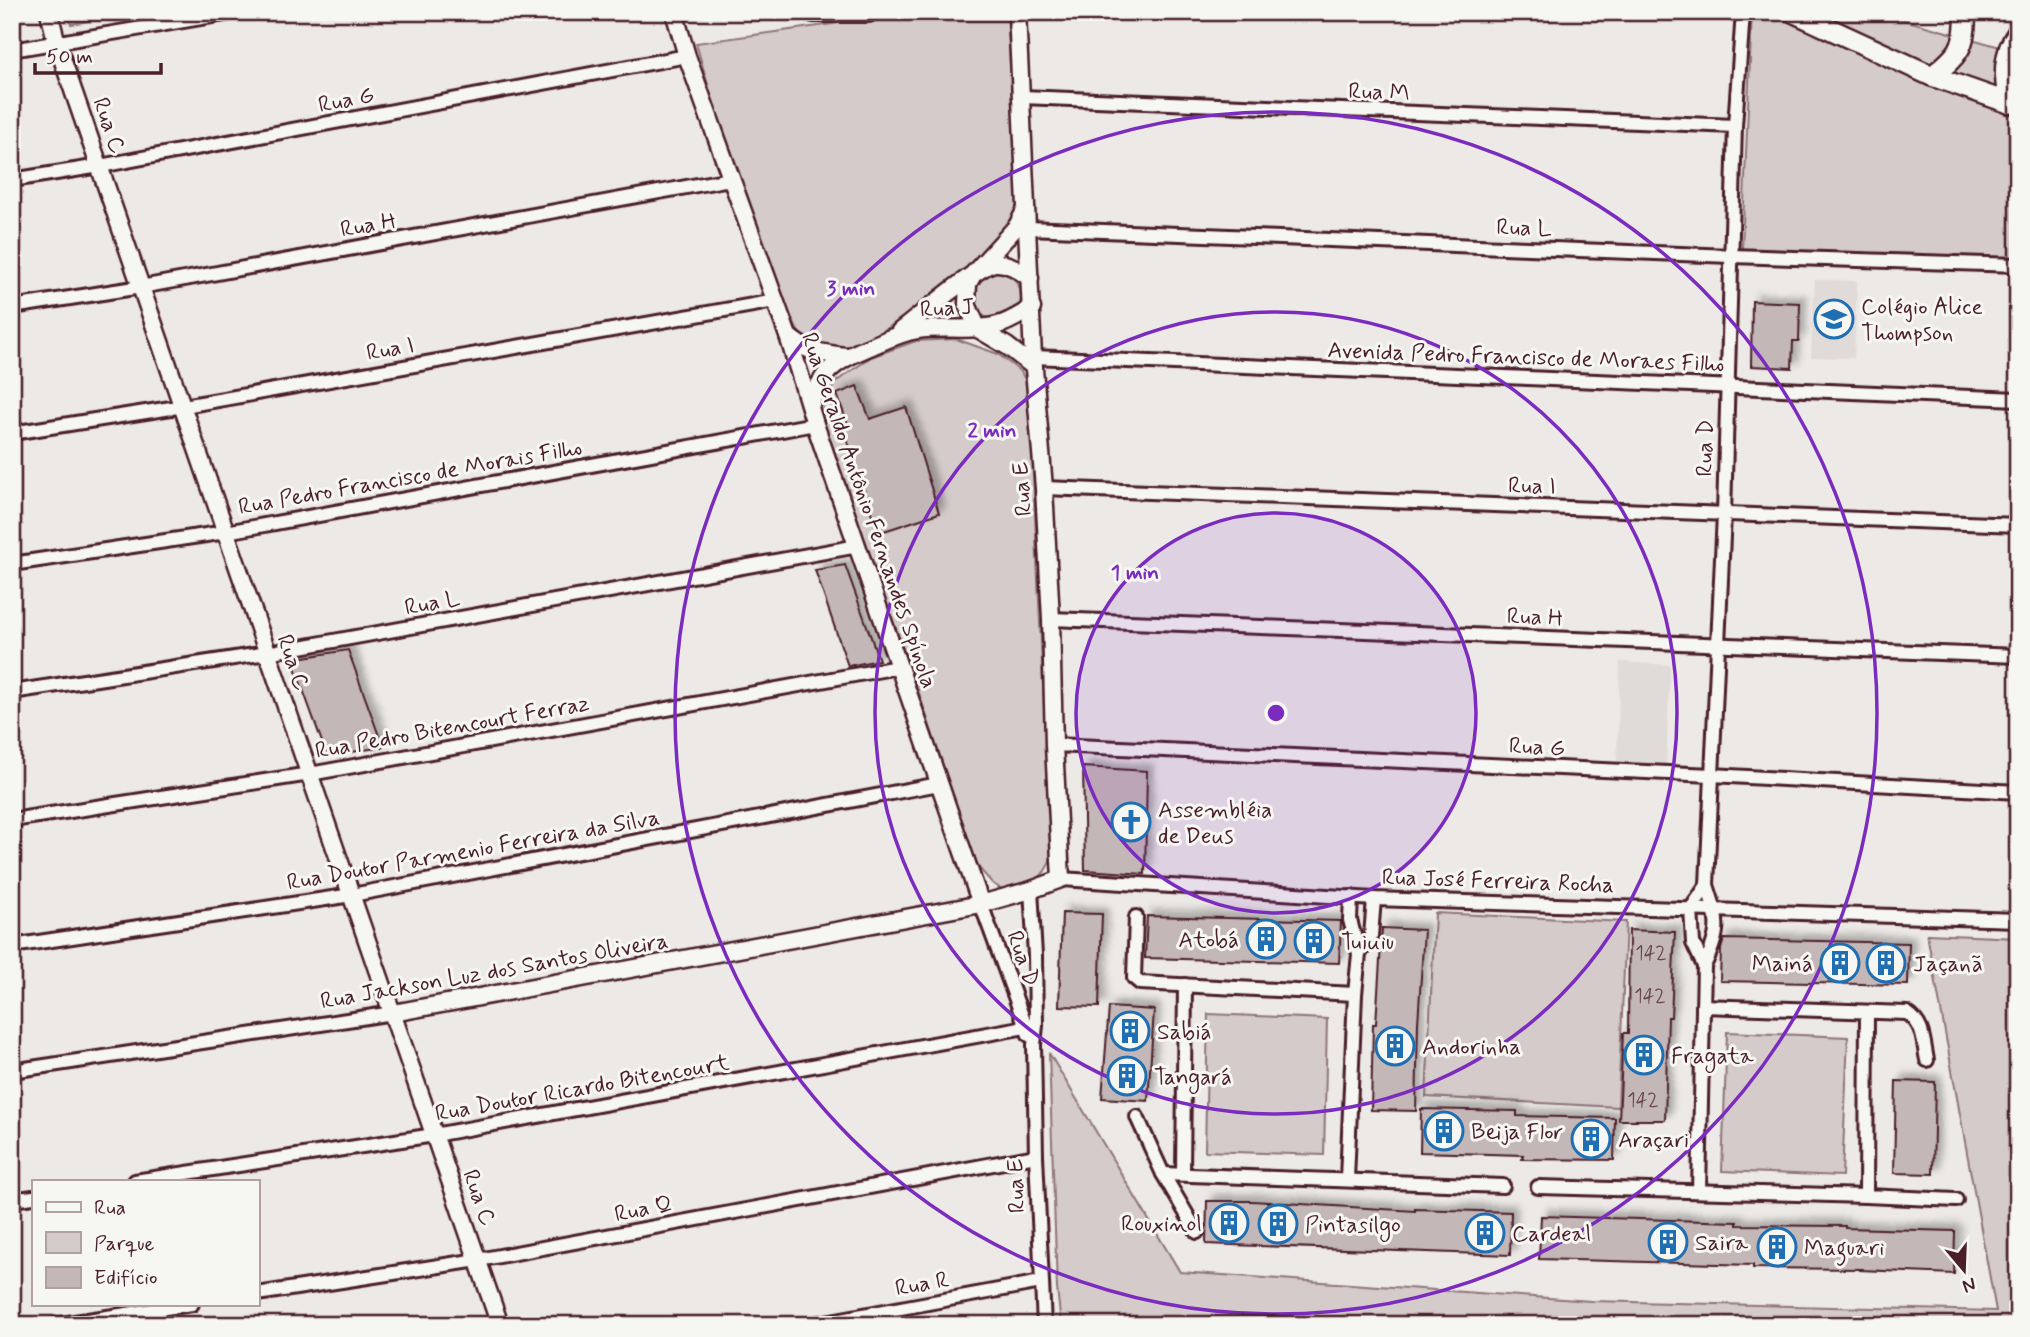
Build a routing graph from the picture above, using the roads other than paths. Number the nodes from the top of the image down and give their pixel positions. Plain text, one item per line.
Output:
1 (49, 12) edge
2 (237, 12) edge
3 (674, 12) edge
4 (814, 12) edge
5 (868, 12) edge
6 (1017, 12) edge
7 (1743, 12) edge
8 (1793, 12) edge
9 (1965, 12) edge
10 (2018, 32) edge
11 (57, 44) junction
12 (12, 50) edge
13 (687, 56) junction
14 (1932, 76) junction
15 (1022, 97) junction
16 (2013, 103) edge
17 (1735, 125) junction
18 (100, 166) junction
19 (730, 179) junction
20 (12, 180) edge
21 (1027, 207) junction
22 (1028, 228) junction
23 (1731, 256) junction
24 (2018, 265) edge
25 (974, 272) junction
26 (1030, 278) junction
27 (141, 287) junction
28 (775, 300) junction
29 (12, 307) edge
30 (1032, 308) junction
31 (978, 328) junction
32 (896, 335) junction
33 (788, 336) junction
34 (846, 356) junction
35 (1034, 362) junction
36 (1727, 385) junction
37 (2018, 398) edge
38 (184, 406) junction
39 (810, 408) junction
40 (815, 424) junction
41 (12, 433) edge
42 (1044, 488) junction
43 (1724, 513) junction
44 (2018, 525) edge
45 (226, 531) junction
46 (858, 546) junction
47 (12, 564) edge
48 (1051, 619) junction
49 (1719, 644) junction
50 (267, 653) junction
51 (2018, 656) edge
52 (898, 667) junction
53 (12, 692) edge
54 (1054, 745) junction
55 (310, 774) junction
56 (1712, 775) junction
57 (939, 784) junction
58 (2018, 792) edge
59 (12, 820) edge
60 (1061, 880) junction
61 (1707, 885) junction
62 (1031, 890) junction
63 (352, 895) junction
64 (1351, 897) junction
65 (1374, 899) junction
66 (982, 904) junction
67 (1691, 909) junction
68 (1715, 911) junction
69 (1136, 917) dead end
70 (2018, 920) edge
71 (12, 946) edge
72 (1359, 954) junction
73 (1704, 966) junction
74 (1185, 985) junction
75 (1355, 993) junction
76 (1703, 1006) junction
77 (1867, 1012) junction
78 (393, 1013) junction
79 (1031, 1026) junction
80 (1927, 1060) dead end
81 (12, 1071) edge
82 (1138, 1117) dead end
83 (434, 1135) junction
84 (1036, 1156) junction
85 (1163, 1174) junction
86 (1182, 1174) junction
87 (1347, 1179) junction
88 (142, 1180) edge
89 (1503, 1186) dead end
90 (1538, 1187) dead end
91 (1699, 1191) junction
92 (1866, 1196) junction
93 (32, 1197) edge
94 (12, 1200) edge
95 (1956, 1200) dead end
96 (1197, 1232) dead end
97 (478, 1260) junction
98 (1041, 1282) junction
99 (259, 1294) edge
100 (179, 1306) edge
101 (55, 1325) edge
102 (500, 1325) edge
103 (809, 1325) edge
104 (1044, 1325) edge

1 - 11 street, Rua C
2 - 11 street
3 - 13 street, Rua Geraldo Antônio Fernandes Spínola
4 - 5 main road
6 - 15 street, Rua E
7 - 17 street, Rua D
8 - 14 main road
9 - 14 main road
10 - 16 main road
11 - 12 street
11 - 18 street, Rua C
13 - 18 street, Rua G
13 - 19 street, Rua Geraldo Antônio Fernandes Spínola
14 - 16 main road
15 - 17 street, Rua M
15 - 21 street, Rua E
17 - 23 street, Rua D
18 - 20 street, Rua G
18 - 27 street, Rua C
19 - 27 street, Rua H
19 - 28 street, Rua Geraldo Antônio Fernandes Spínola
21 - 22 street, Rua E
21 - 25 street
22 - 23 street, Rua L
22 - 26 street, Rua E
23 - 24 street, Rua L
23 - 36 street, Rua D
25 - 26 street
25 - 31 street
25 - 32 street
26 - 30 street, Rua E
27 - 29 street, Rua H
27 - 38 street, Rua C
28 - 33 street, Rua Geraldo Antônio Fernandes Spínola
28 - 38 street, Rua I
30 - 31 street, Rua J
30 - 35 street, Rua E
31 - 32 street, Rua J
31 - 35 street
32 - 34 street, Rua J
33 - 34 street
33 - 39 street, Rua Geraldo Antônio Fernandes Spínola
34 - 39 street, Rua J
35 - 36 street, Avenida Pedro Francisco de Moraes Filho
35 - 42 street, Rua E
36 - 37 street, Avenida Pedro Francisco de Moraes Filho
36 - 43 street, Rua D
38 - 41 street, Rua I
38 - 45 street, Rua C
39 - 40 street, Rua Geraldo Antônio Fernandes Spínola
40 - 45 street, Rua Pedro Francisco de Morais Filho
40 - 46 street, Rua Geraldo Antônio Fernandes Spínola
42 - 43 street, Rua I
42 - 48 street, Rua E
43 - 44 street, Rua I
43 - 49 street, Rua D
45 - 47 street, Rua Pedro Francisco de Morais Filho
45 - 50 street, Rua C
46 - 50 street, Rua L
46 - 52 street, Rua Geraldo Antônio Fernandes Spínola
48 - 49 street, Rua H
48 - 54 street, Rua E
49 - 51 street, Rua H
49 - 56 street, Rua D
50 - 53 street, Rua L
50 - 55 street, Rua C
52 - 55 street, Rua Pedro Bitencourt Ferraz
52 - 57 street, Rua Geraldo Antônio Fernandes Spínola
54 - 56 street, Rua G
54 - 60 street, Rua E
55 - 59 street, Rua Pedro Bitencourt Ferraz
55 - 63 street, Rua C
56 - 58 street, Rua G
56 - 61 street, Rua D
57 - 63 street, Rua Doutor Parmenio Ferreira da Silva
57 - 66 street, Rua Geraldo Antônio Fernandes Spínola
60 - 62 street, Rua José Ferreira Rocha
60 - 64 street, Rua José Ferreira Rocha
61 - 67 street
61 - 68 street, Rua D
62 - 66 street, Rua José Ferreira Rocha
62 - 79 street, Rua E
63 - 71 street, Rua Doutor Parmenio Ferreira da Silva
63 - 78 street, Rua C
64 - 65 street, Rua José Ferreira Rocha
64 - 72 street
65 - 67 street, Rua José Ferreira Rocha
65 - 72 street
66 - 78 street, Rua Jackson Luz dos Santos Oliveira
66 - 79 street, Rua D
67 - 68 street, Rua José Ferreira Rocha
67 - 73 street
68 - 70 street, Rua José Ferreira Rocha
68 - 73 street, Rua D
69 - 74 street
72 - 75 street
73 - 76 street
74 - 75 street
74 - 86 street
75 - 87 street
76 - 77 street
76 - 91 street
77 - 80 street
77 - 92 street
78 - 81 street, Rua Jackson Luz dos Santos Oliveira
78 - 83 street, Rua C
79 - 83 street, Rua Doutor Ricardo Bitencourt
79 - 84 street, Rua E
82 - 85 street
83 - 88 street, Rua Doutor Ricardo Bitencourt
83 - 97 street, Rua C
84 - 97 street, Rua Q
84 - 98 street, Rua E
85 - 86 street
85 - 96 street
86 - 87 street
87 - 89 street
90 - 91 street
91 - 92 street
92 - 95 street
93 - 94 street
97 - 99 street, Rua Q
97 - 102 street, Rua C
98 - 103 street, Rua R
98 - 104 street, Rua E
100 - 101 street

